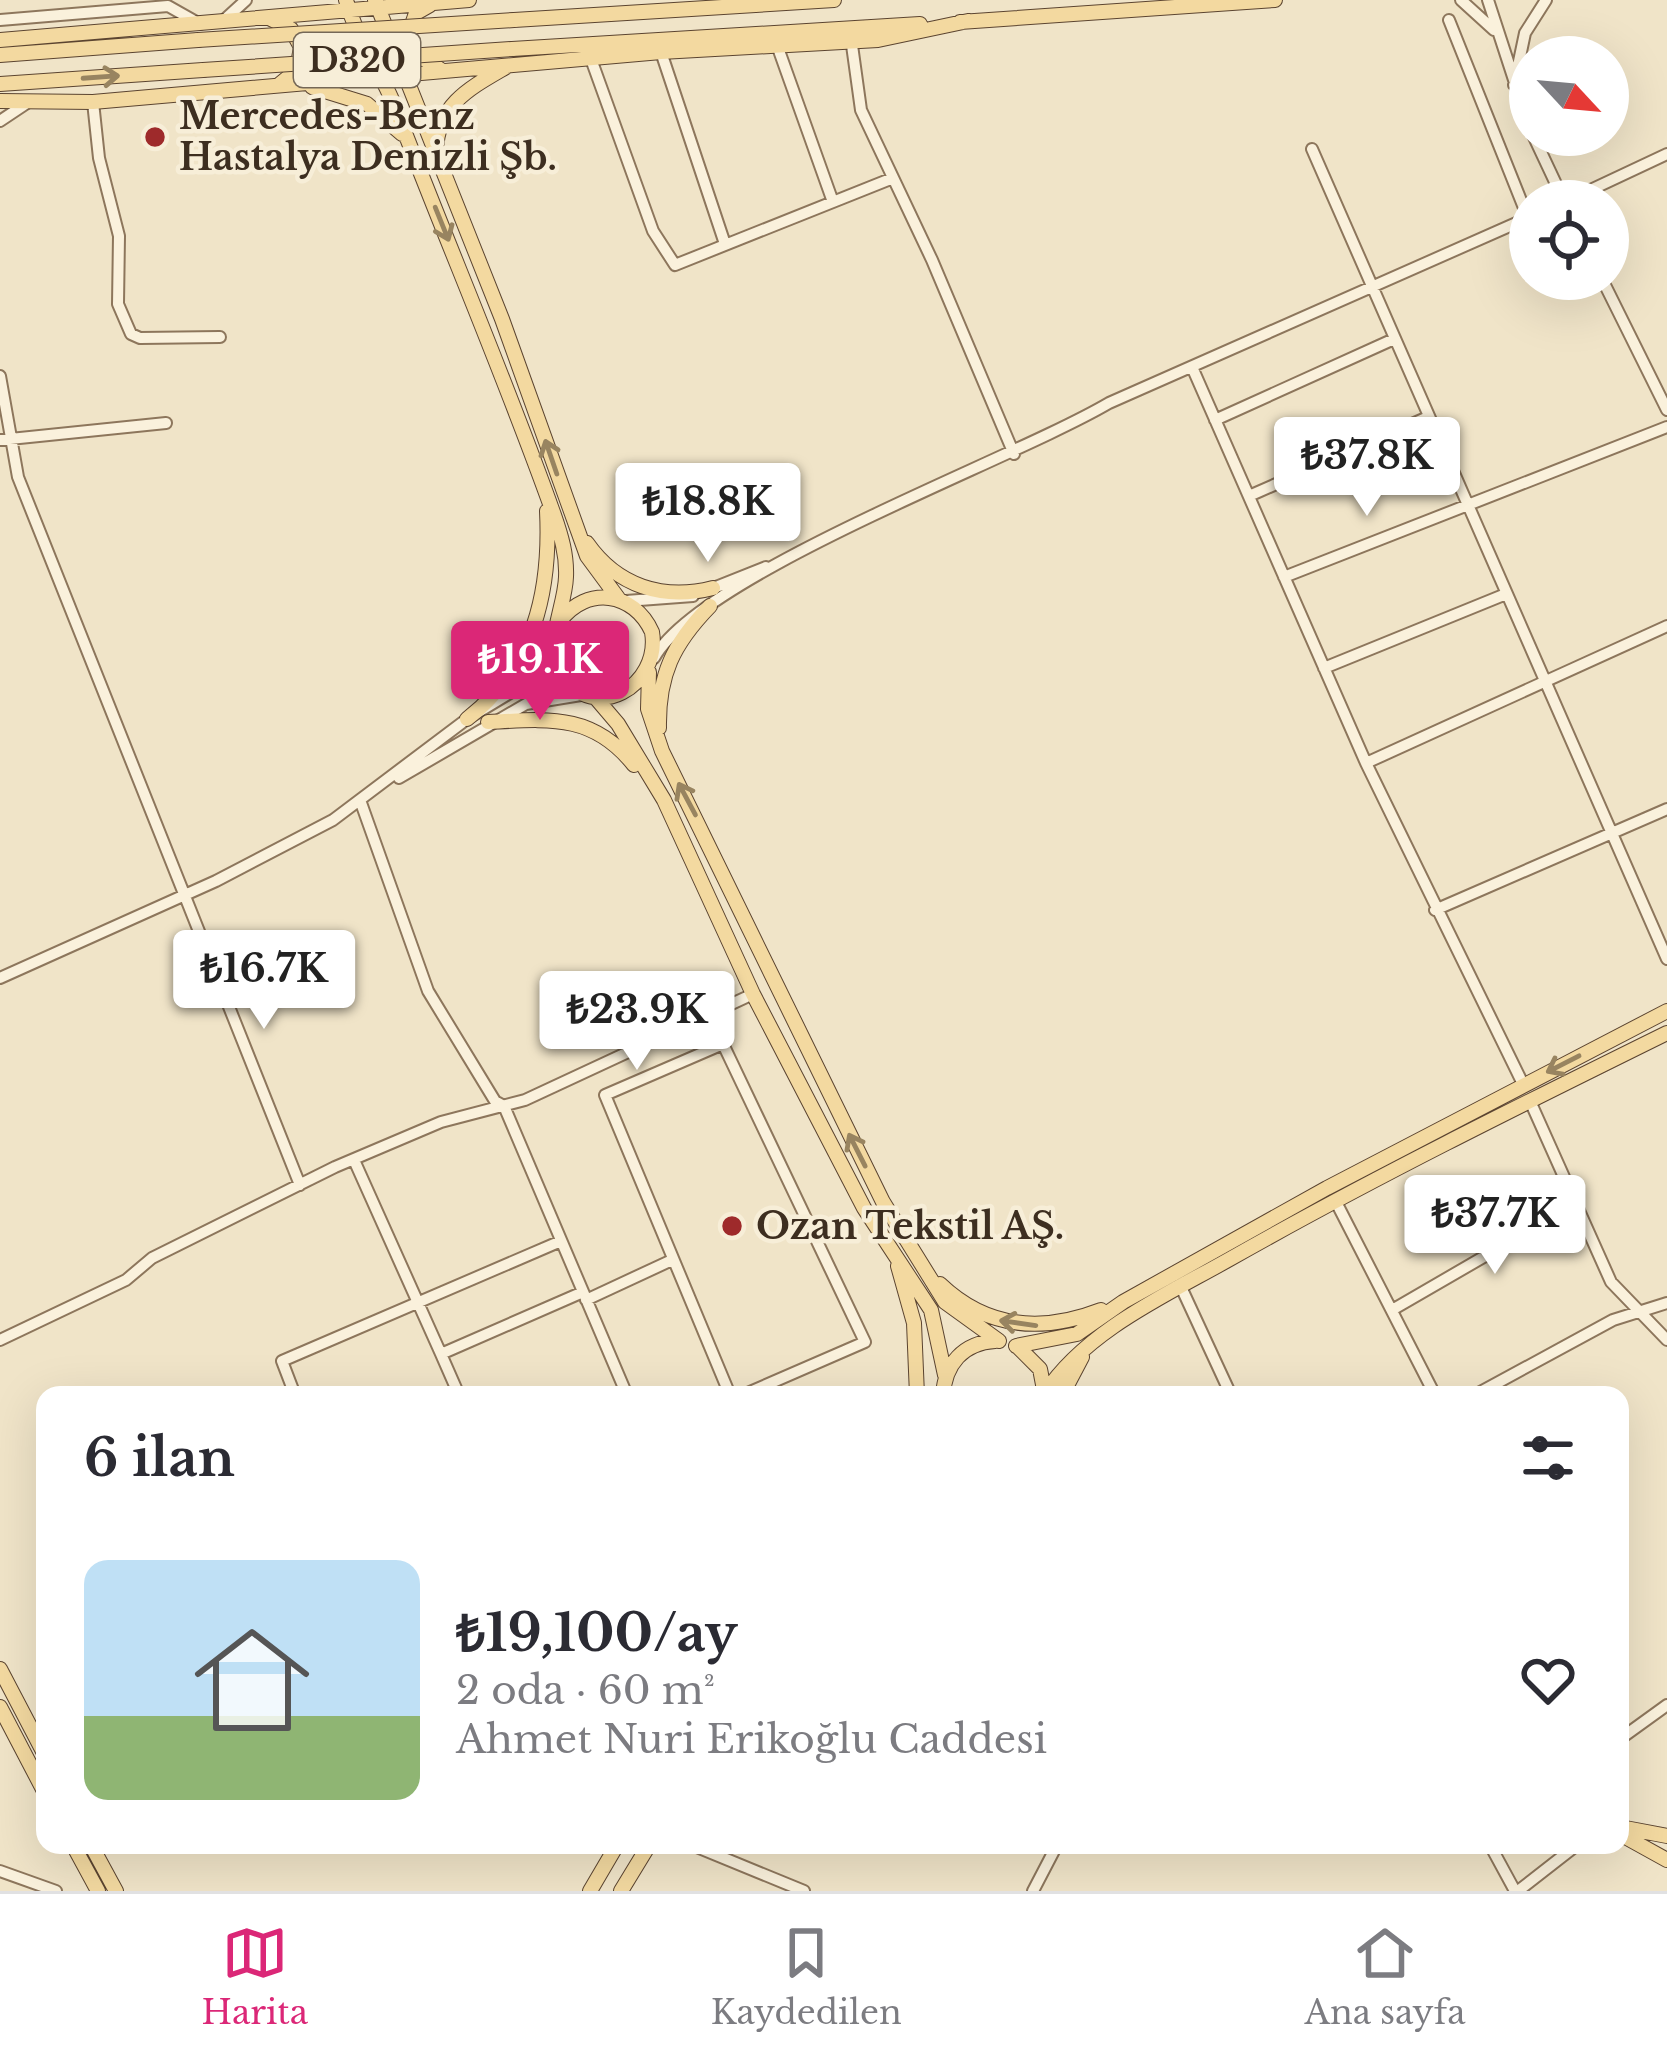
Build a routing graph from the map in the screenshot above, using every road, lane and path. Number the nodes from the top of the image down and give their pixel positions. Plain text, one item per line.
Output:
1 (246, 0) edge
2 (311, 0) edge
3 (470, 0) edge
4 (834, 0) edge
5 (1275, 0) edge
6 (1461, 0) edge
7 (1488, 0) edge
8 (1546, 0) edge
9 (443, 1) edge
10 (376, 4) edge
11 (103, 5) edge
12 (347, 5) edge
13 (294, 15) junction
14 (272, 19) junction
15 (0, 20) edge
16 (1449, 20) dead end
17 (207, 30) junction
18 (1495, 31) junction
19 (851, 35) junction
20 (1525, 36) edge
21 (0, 40) edge
22 (776, 45) junction
23 (661, 52) junction
24 (0, 55) edge
25 (512, 56) junction
26 (591, 59) junction
27 (443, 71) junction
28 (1509, 73) edge
29 (403, 75) junction
30 (382, 77) junction
31 (0, 84) edge
32 (301, 85) junction
33 (276, 86) junction
34 (37, 99) junction
35 (0, 100) edge
36 (93, 102) junction
37 (0, 121) edge
38 (408, 142) junction
39 (1312, 149) dead end
40 (1667, 154) edge
41 (438, 161) junction
42 (893, 178) junction
43 (1514, 180) edge
44 (1611, 180) edge
45 (833, 202) junction
46 (1509, 227) edge
47 (725, 244) junction
48 (1371, 287) junction
49 (1612, 300) edge
50 (220, 337) dead end
51 (1394, 339) junction
52 (1192, 367) junction
53 (0, 376) edge
54 (1667, 410) edge
55 (1428, 417) junction
56 (1215, 420) junction
57 (166, 423) dead end
58 (1667, 428) edge
59 (4, 440) edge
60 (1013, 454) junction
61 (546, 494) junction
62 (1249, 496) junction
63 (1466, 504) junction
64 (575, 526) junction
65 (791, 558) junction
66 (1284, 577) junction
67 (713, 588) junction
68 (1506, 594) junction
69 (622, 600) junction
70 (710, 607) junction
71 (1667, 626) edge
72 (557, 629) junction
73 (651, 663) junction
74 (1324, 668) junction
75 (1545, 681) junction
76 (591, 696) junction
77 (467, 719) junction
78 (488, 722) junction
79 (662, 751) junction
80 (1366, 763) junction
81 (360, 800) junction
82 (664, 800) junction
83 (1667, 809) edge
84 (1612, 834) junction
85 (185, 896) junction
86 (1435, 910) junction
87 (1667, 958) edge
88 (0, 978) edge
89 (754, 994) junction
90 (1667, 1011) edge
91 (1667, 1033) edge
92 (593, 1068) junction
93 (1523, 1084) junction
94 (605, 1095) junction
95 (1530, 1101) junction
96 (503, 1106) junction
97 (354, 1160) junction
98 (300, 1185) junction
99 (1335, 1200) junction
100 (1575, 1204) junction
101 (561, 1241) junction
102 (672, 1260) junction
103 (897, 1262) junction
104 (925, 1270) junction
105 (1181, 1287) junction
106 (585, 1296) junction
107 (1123, 1302) junction
108 (416, 1303) junction
109 (1667, 1303) edge
110 (1392, 1310) junction
111 (1643, 1310) junction
112 (0, 1340) edge
113 (1667, 1340) edge
114 (999, 1341) junction
115 (1094, 1342) junction
116 (1016, 1346) junction
117 (441, 1354) junction
118 (945, 1375) junction
119 (292, 1386) edge
120 (455, 1386) edge
121 (623, 1386) edge
122 (726, 1386) edge
123 (764, 1386) edge
124 (917, 1386) edge
125 (944, 1386) edge
126 (1043, 1386) edge
127 (1051, 1386) edge
128 (1067, 1386) edge
129 (1227, 1386) edge
130 (1430, 1386) edge
131 (1491, 1386) edge
132 (0, 1669) edge
133 (1667, 1705) edge
134 (0, 1707) edge
135 (1629, 1732) edge
136 (36, 1738) edge
137 (36, 1776) edge
138 (1629, 1831) edge
139 (1629, 1836) edge
140 (1667, 1836) edge
141 (78, 1854) edge
142 (96, 1854) edge
143 (612, 1854) edge
144 (644, 1854) edge
145 (714, 1854) edge
146 (1052, 1854) edge
147 (1495, 1854) edge
148 (1565, 1854) edge
149 (1667, 1860) edge
150 (0, 1871) edge
151 (56, 1891) edge
152 (98, 1891) edge
153 (116, 1891) edge
154 (590, 1891) edge
155 (621, 1891) edge
156 (804, 1891) edge
157 (1033, 1891) edge
158 (1516, 1891) edge

1 - 17 street
2 - 13 main road
3 - 9 main road
4 - 17 main road, D320, bridge
5 - 19 main road
6 - 18 street
7 - 18 street
8 - 20 street
9 - 10 main road
9 - 27 main road
10 - 12 main road
10 - 29 main road
11 - 15 street
11 - 17 street
12 - 13 main road
12 - 30 main road
13 - 14 main road
14 - 17 main road
14 - 33 main road
16 - 43 street
17 - 21 main road
17 - 24 main road, D320
18 - 28 street
19 - 22 main road
19 - 25 main road
19 - 42 street
22 - 23 main road
22 - 45 street
23 - 26 main road
23 - 47 street
25 - 26 main road
25 - 27 main road
31 -> 25 main road, D320, bridge
25 - 41 main road
26 - 47 street
27 - 29 main road
29 - 30 main road
29 - 41 main road
30 - 32 main road
30 - 38 main road
32 - 33 main road
32 - 38 main road
33 - 36 main road
34 - 35 main road
34 - 36 main road
34 - 37 street
36 - 50 street
38 -> 61 main road
39 - 48 street
40 - 44 street
64 -> 41 main road
42 - 45 street
42 - 60 street
45 - 47 street
46 - 48 street
48 - 51 street
48 - 52 street
49 - 54 street
51 - 55 street
51 - 56 street
52 - 56 street
52 - 60 street
53 - 59 street
55 - 62 street
55 - 63 street
56 - 62 street
57 - 59 street
58 - 63 street
59 - 85 street
60 - 65 street
61 - 72 main road
61 - 77 main road
62 - 66 street
63 - 66 street
63 - 68 street
64 - 67 main road
64 - 69 main road
65 - 67 street
65 - 70 street
66 - 74 street
67 - 69 street
68 - 74 street
68 - 75 street
69 - 72 main road
69 - 73 main road
70 - 73 street
70 - 79 main road
71 - 75 street
72 - 76 main road
72 - 77 street
73 - 76 main road
73 - 79 main road
74 - 80 street
75 - 80 street
75 - 84 street
76 - 78 street
76 - 82 main road
77 - 81 street
78 - 81 street
78 - 82 main road
104 -> 79 main road
80 - 86 street
81 - 85 street
81 - 96 street
82 - 89 main road
83 - 84 street
84 - 86 street
84 - 87 street
85 - 88 street
85 - 98 street
86 - 93 street
89 - 92 street
89 - 103 main road
90 -> 93 main road
91 - 95 main road
92 - 94 street
92 - 96 street
93 - 107 main road
94 - 102 street
94 - 123 street
95 - 99 main road
95 - 100 street
96 - 97 street
96 - 101 street
97 - 98 street
97 - 108 street
98 - 112 street
99 - 105 main road
99 - 110 street
100 - 110 street
100 - 111 street
101 - 106 street
101 - 108 street
102 - 106 street
102 - 122 street
103 - 118 main road
103 - 124 main road
107 -> 104 main road
104 - 114 main road
105 - 115 main road
105 - 129 street
106 - 117 street
106 - 121 street
107 - 116 main road
108 - 117 street
108 - 119 street
109 - 111 street
110 - 130 street
111 - 113 street
111 - 131 street
114 - 116 main road
114 - 118 main road
115 - 127 main road
115 - 128 main road
116 - 126 main road
117 - 120 street
118 - 125 main road
132 - 136 main road
133 - 135 street
134 - 137 main road
138 - 140 main road
139 - 149 main road
141 - 152 main road
142 - 153 main road
143 - 154 main road
144 - 155 main road
145 - 156 street
146 - 157 street
147 - 158 street
148 - 158 street
150 - 151 street

